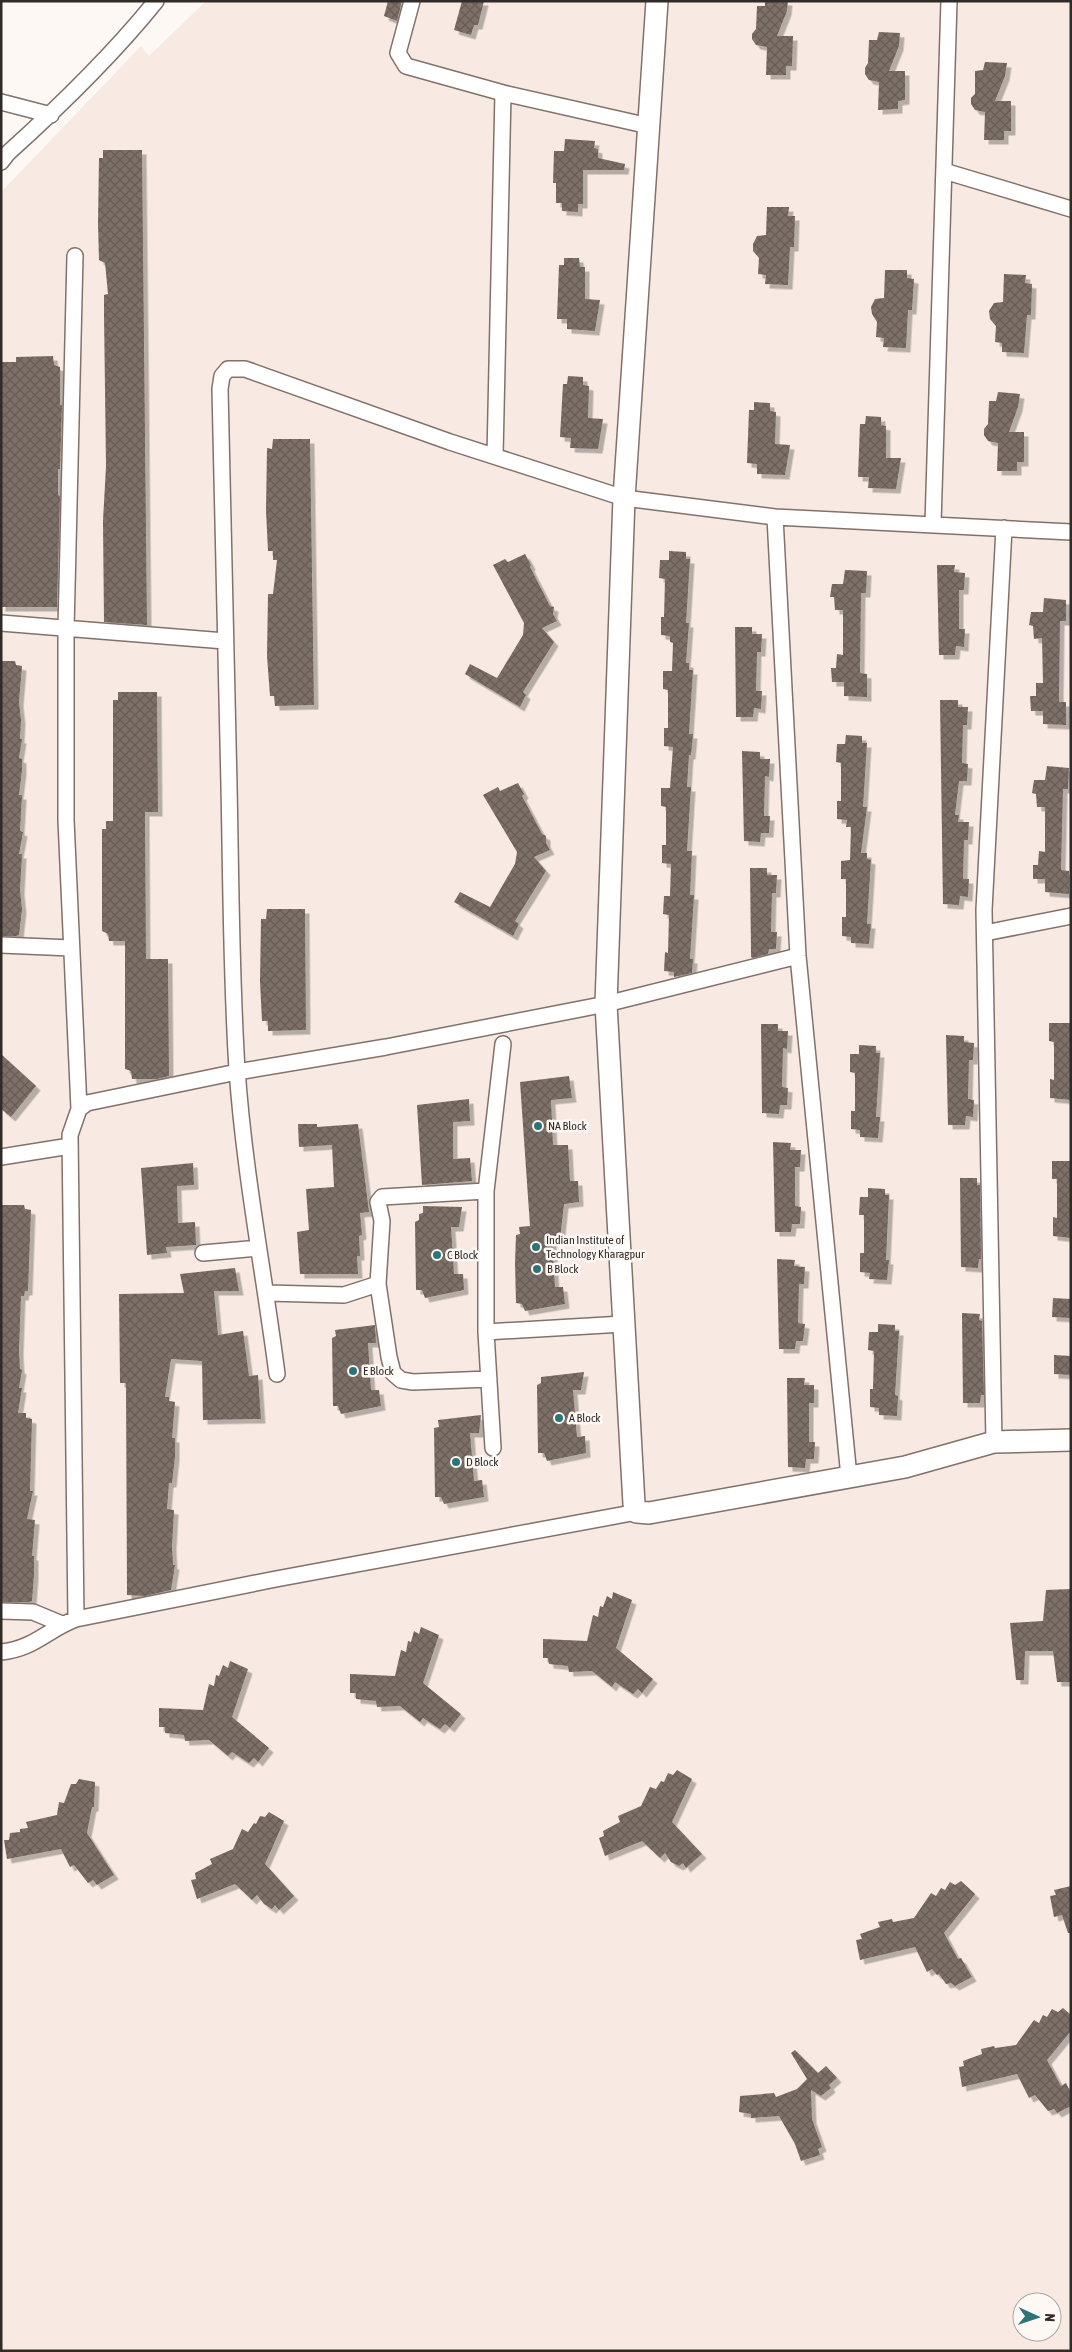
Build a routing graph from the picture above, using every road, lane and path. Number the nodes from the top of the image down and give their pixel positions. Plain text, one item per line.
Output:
1 (156, 1) edge
2 (412, 1) edge
3 (657, 1) edge
4 (949, 1) edge
5 (503, 93) junction
6 (1, 102) edge
7 (50, 115) junction
8 (648, 126) junction
9 (1, 162) edge
10 (944, 171) junction
11 (1071, 209) edge
12 (75, 256) dead end
13 (495, 456) junction
14 (624, 498) junction
15 (775, 516) junction
16 (933, 524) junction
17 (1004, 528) junction
18 (1071, 532) edge
19 (1, 623) edge
20 (66, 629) junction
21 (225, 641) junction
22 (1071, 916) edge
23 (985, 933) junction
24 (1, 945) edge
25 (71, 948) junction
26 (798, 956) junction
27 (606, 1004) junction
28 (503, 1044) dead end
29 (237, 1072) junction
30 (79, 1109) junction
31 (70, 1146) junction
32 (1, 1157) edge
33 (486, 1191) junction
34 (258, 1248) junction
35 (203, 1253) dead end
36 (378, 1284) junction
37 (267, 1293) junction
38 (623, 1324) junction
39 (486, 1332) junction
40 (277, 1374) dead end
41 (489, 1379) junction
42 (1071, 1440) edge
43 (994, 1442) junction
44 (493, 1448) dead end
45 (849, 1477) junction
46 (636, 1512) junction
47 (1, 1611) edge
48 (69, 1622) junction
49 (1, 1652) edge

1 - 7 street
2 - 5 street
3 - 8 street
4 - 10 street
5 - 8 street
5 - 13 street
6 - 7 street
7 - 9 street
8 - 14 street
10 - 11 street
10 - 16 street
12 - 20 street
13 - 14 street
13 - 21 street
14 - 15 street
14 - 27 street
15 - 16 street
15 - 26 street
16 - 17 street
17 - 18 street
17 - 23 street
19 - 20 street
20 - 21 street
20 - 25 street
21 - 29 street
22 - 23 street
23 - 43 street
24 - 25 street
25 - 30 street
26 - 27 street
26 - 45 street
27 - 29 street
27 - 38 street
28 - 33 street
29 - 30 street
29 - 34 street
30 - 31 street
31 - 32 street
31 - 48 street
33 - 36 street
33 - 39 street
34 - 35 street
34 - 37 street
36 - 37 street
36 - 41 street
37 - 40 street
38 - 39 street
38 - 46 street
39 - 41 street
41 - 44 street
42 - 43 street
43 - 45 street
45 - 46 street
46 - 48 street
47 - 48 street
48 - 49 street

